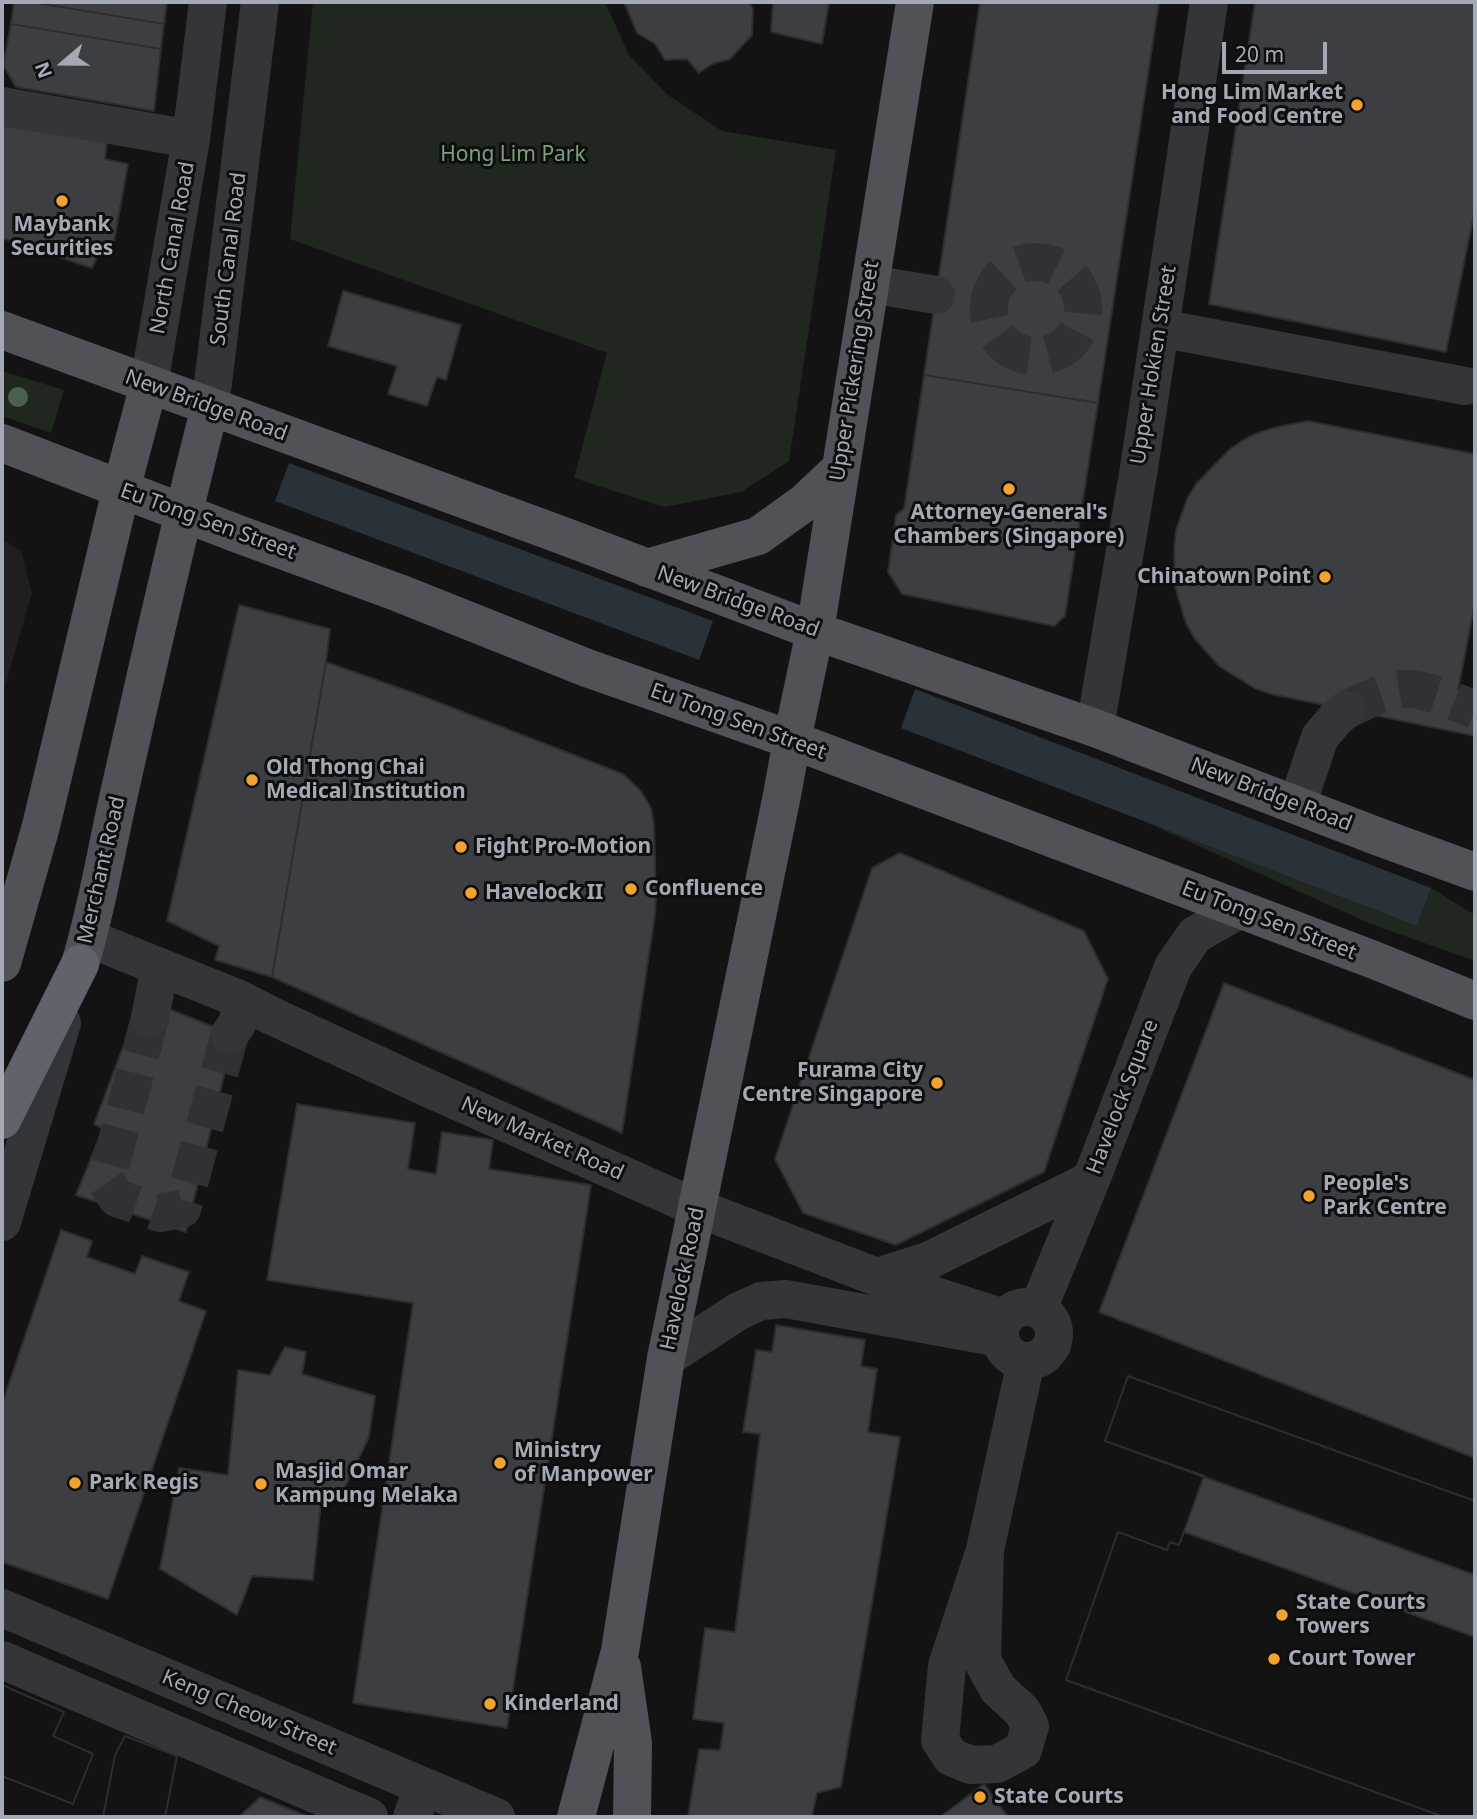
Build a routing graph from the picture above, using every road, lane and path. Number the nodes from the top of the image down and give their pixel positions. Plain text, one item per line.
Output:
1 (208, 2) edge
2 (260, 2) edge
3 (915, 2) edge
4 (1209, 2) edge
5 (2, 106) edge
6 (191, 139) junction
7 (870, 284) junction
8 (936, 295) dead end
9 (1160, 328) junction
10 (2, 330) edge
11 (149, 384) junction
12 (1465, 386) dead end
13 (211, 407) junction
14 (2, 443) edge
15 (840, 469) junction
16 (121, 490) junction
17 (183, 513) junction
18 (647, 568) junction
19 (814, 631) junction
20 (1346, 710) tunnel mouth
21 (1095, 728) junction
22 (792, 740) junction
23 (1297, 805) junction
24 (1475, 872) edge
25 (1240, 909) junction
26 (84, 951) junction
27 (2, 962) edge
28 (160, 967) junction
29 (1475, 1001) edge
30 (150, 1018) tunnel mouth
31 (2, 1120) edge
32 (1091, 1180) junction
33 (697, 1208) junction
34 (2, 1222) edge
35 (877, 1278) junction
36 (1017, 1331) junction
37 (666, 1358) junction
38 (985, 1550) junction
39 (6, 1622) edge
40 (620, 1651) junction
41 (2, 1660) edge
42 (222, 1702) junction
43 (205, 1747) junction
44 (338, 1751) junction
45 (321, 1797) junction
46 (417, 1802) edge
47 (369, 1817) edge
48 (496, 1817) edge
49 (576, 1817) edge
50 (632, 1817) edge

1 - 6 street, North Canal Road
2 - 13 street, South Canal Road
3 - 7 main road, Upper Pickering Street
4 - 9 street, Upper Hokien Street
5 - 6 street
6 - 11 street, North Canal Road
7 - 8 street
7 - 15 main road, Upper Pickering Street
9 - 12 street
9 - 21 street, Upper Hokien Street
10 - 11 main road, New Bridge Road
11 - 13 main road, New Bridge Road
11 - 16 main road, North Canal Road
13 - 17 main road, South Canal Road
13 - 18 main road, New Bridge Road
14 - 16 main road, Eu Tong Sen Street
15 - 18 main road
15 - 19 main road, Upper Pickering Street
16 - 17 main road, Eu Tong Sen Street
16 - 27 main road
17 - 22 main road, Eu Tong Sen Street
17 - 26 main road, Merchant Road
18 - 19 main road, New Bridge Road
19 - 21 main road, New Bridge Road
19 - 22 main road, Upper Pickering Street
20 - 23 street
21 - 23 main road, New Bridge Road
22 - 25 main road, Eu Tong Sen Street
22 - 33 main road, Havelock Road
23 - 24 main road, New Bridge Road
25 - 29 main road, Eu Tong Sen Street
25 - 32 street, Havelock Square
26 - 28 street, New Market Road
26 - 31 highway
26 - 34 street, Merchant Road
28 - 30 street
28 - 33 street, New Market Road
32 - 35 street
32 - 36 street, Havelock Square
33 - 35 street, New Market Road
33 - 37 main road, Havelock Road
35 - 36 street, New Market Road
36 - 37 street
36 - 38 street, Havelock Square
37 - 40 main road, Havelock Road
38 - 38 street
39 - 42 street, Keng Cheow Street
40 - 49 main road, Havelock Road
40 - 50 main road
41 - 43 street
42 - 43 street
42 - 44 street, Keng Cheow Street
43 - 45 street
44 - 45 street
44 - 46 street, Keng Cheow Street
45 - 47 street
46 - 48 street, Keng Cheow Street

